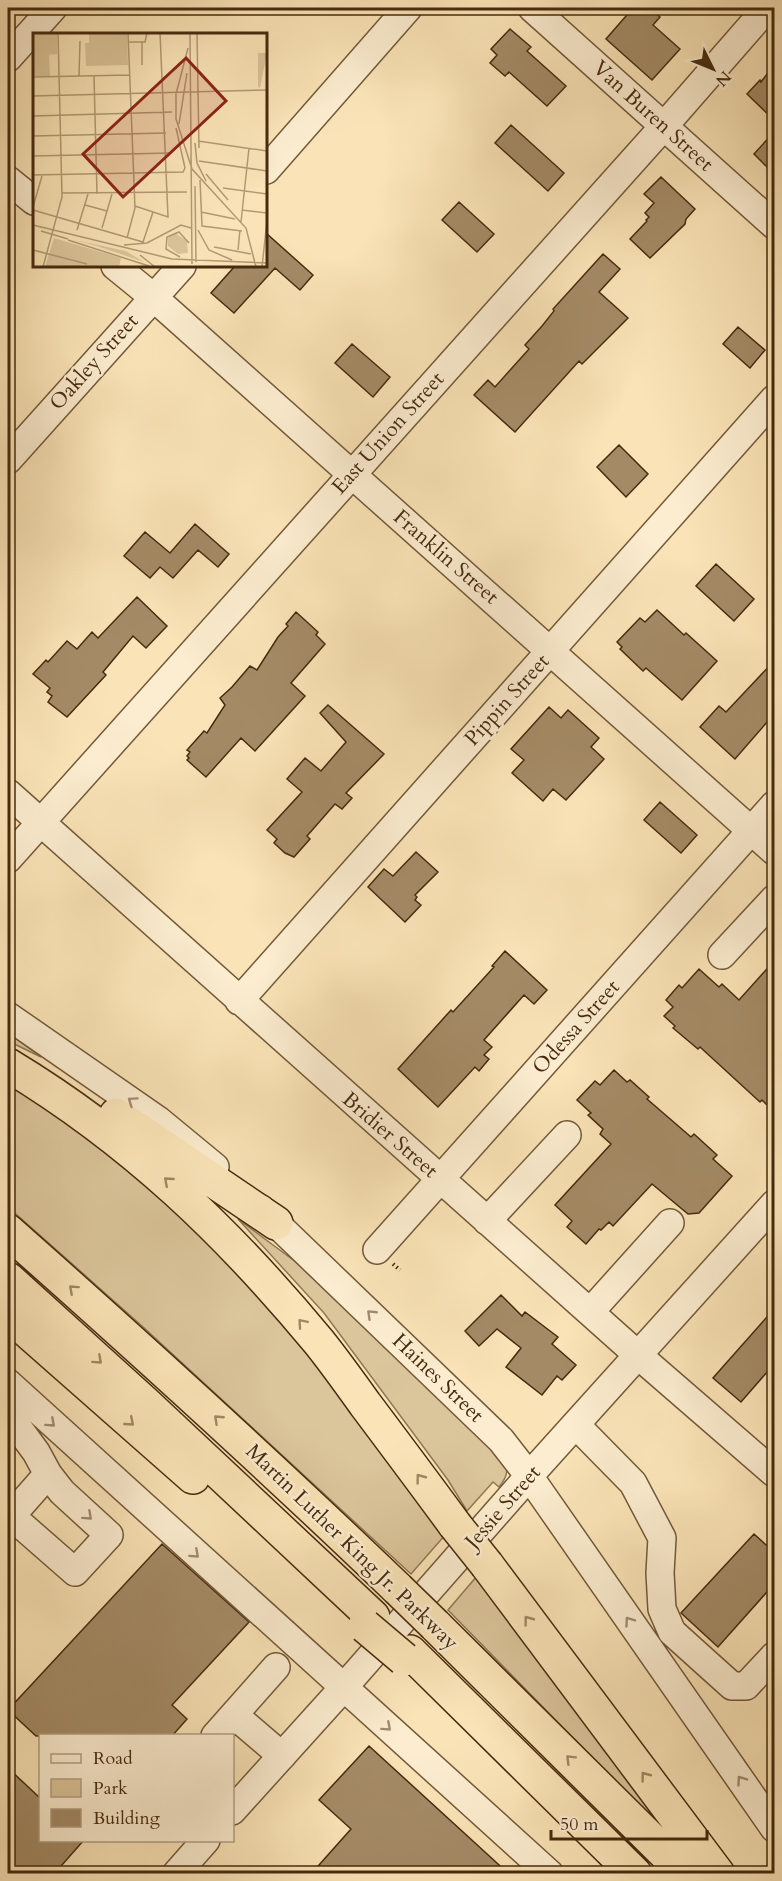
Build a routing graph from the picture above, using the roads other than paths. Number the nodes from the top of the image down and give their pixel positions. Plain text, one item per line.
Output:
1 (53, 8) edge
2 (408, 8) edge
3 (532, 8) edge
4 (767, 8) edge
5 (8, 58) edge
6 (664, 126) junction
7 (267, 169) edge
8 (8, 180) edge
9 (33, 200) edge
10 (774, 225) edge
11 (116, 267) edge
12 (181, 267) edge
13 (153, 297) junction
14 (774, 399) edge
15 (8, 460) edge
16 (351, 474) junction
17 (551, 651) junction
18 (8, 793) edge
19 (774, 805) edge
20 (41, 823) junction
21 (751, 831) junction
22 (774, 851) edge
23 (8, 859) edge
24 (774, 899) edge
25 (722, 955) dead end
26 (239, 1001) junction
27 (8, 1016) edge
28 (8, 1058) edge
29 (8, 1065) edge
30 (567, 1135) dead end
31 (441, 1179) junction
32 (774, 1204) edge
33 (488, 1221) junction
34 (276, 1223) junction
35 (670, 1223) dead end
36 (8, 1231) edge
37 (377, 1250) dead end
38 (8, 1279) edge
39 (590, 1312) junction
40 (8, 1314) edge
41 (639, 1356) junction
42 (8, 1383) edge
43 (8, 1414) edge
44 (576, 1425) junction
45 (48, 1473) dead end
46 (774, 1473) edge
47 (529, 1476) junction
48 (369, 1622) junction
49 (774, 1656) edge
50 (276, 1667) dead end
51 (344, 1687) junction
52 (234, 1714) junction
53 (217, 1734) edge
54 (282, 1756) junction
55 (234, 1809) edge
56 (774, 1828) edge
57 (204, 1842) edge
58 (176, 1874) edge
59 (550, 1874) edge
60 (635, 1874) edge
61 (686, 1874) edge
62 (718, 1874) edge

1 - 5 street
2 - 7 street
3 - 6 street, Van Buren Street
4 - 6 street, East Union Street
6 - 10 street, Van Buren Street
6 - 16 street, East Union Street
8 - 9 street
11 - 13 street, Franklin Street
12 - 13 street, Oakley Street
13 - 15 street, Oakley Street
13 - 16 street, Franklin Street
14 - 17 street, Pippin Street
16 - 17 street, Franklin Street
16 - 20 street, East Union Street
17 - 21 street, Franklin Street
17 - 26 street, Pippin Street
18 - 20 street, Bridier Street
19 - 21 street, Odessa Street
20 - 23 street, East Union Street
20 - 26 street, Bridier Street
21 - 22 street, Franklin Street
21 - 31 street, Odessa Street
24 - 25 street
26 - 31 street, Bridier Street
34 -> 27 street, Haines Street
28 - 34 highway
62 -> 29 highway, bridge
30 - 33 street
31 - 33 street, Bridier Street
31 - 37 street, Odessa Street
32 - 41 street, Jessie Street
33 - 39 street, Bridier Street
47 -> 34 street, Haines Street
35 - 39 street
61 -> 36 highway, Martin Luther King Jr. Parkway, bridge
38 -> 48 highway, Martin Luther King Jr. Parkway
39 - 41 street, Bridier Street
40 -> 48 highway
41 - 44 street, Jessie Street
41 - 46 street, Bridier Street
42 -> 51 street
43 - 45 street
44 - 47 street, Jessie Street
44 - 49 street
47 - 51 street, Jessie Street
56 -> 47 street, Haines Street
48 - 60 highway, Martin Luther King Jr. Parkway
50 - 52 street
51 - 54 street, Jessie Street
51 -> 59 street
52 - 53 street
52 - 54 street
54 - 55 street, Jessie Street
57 - 58 street

